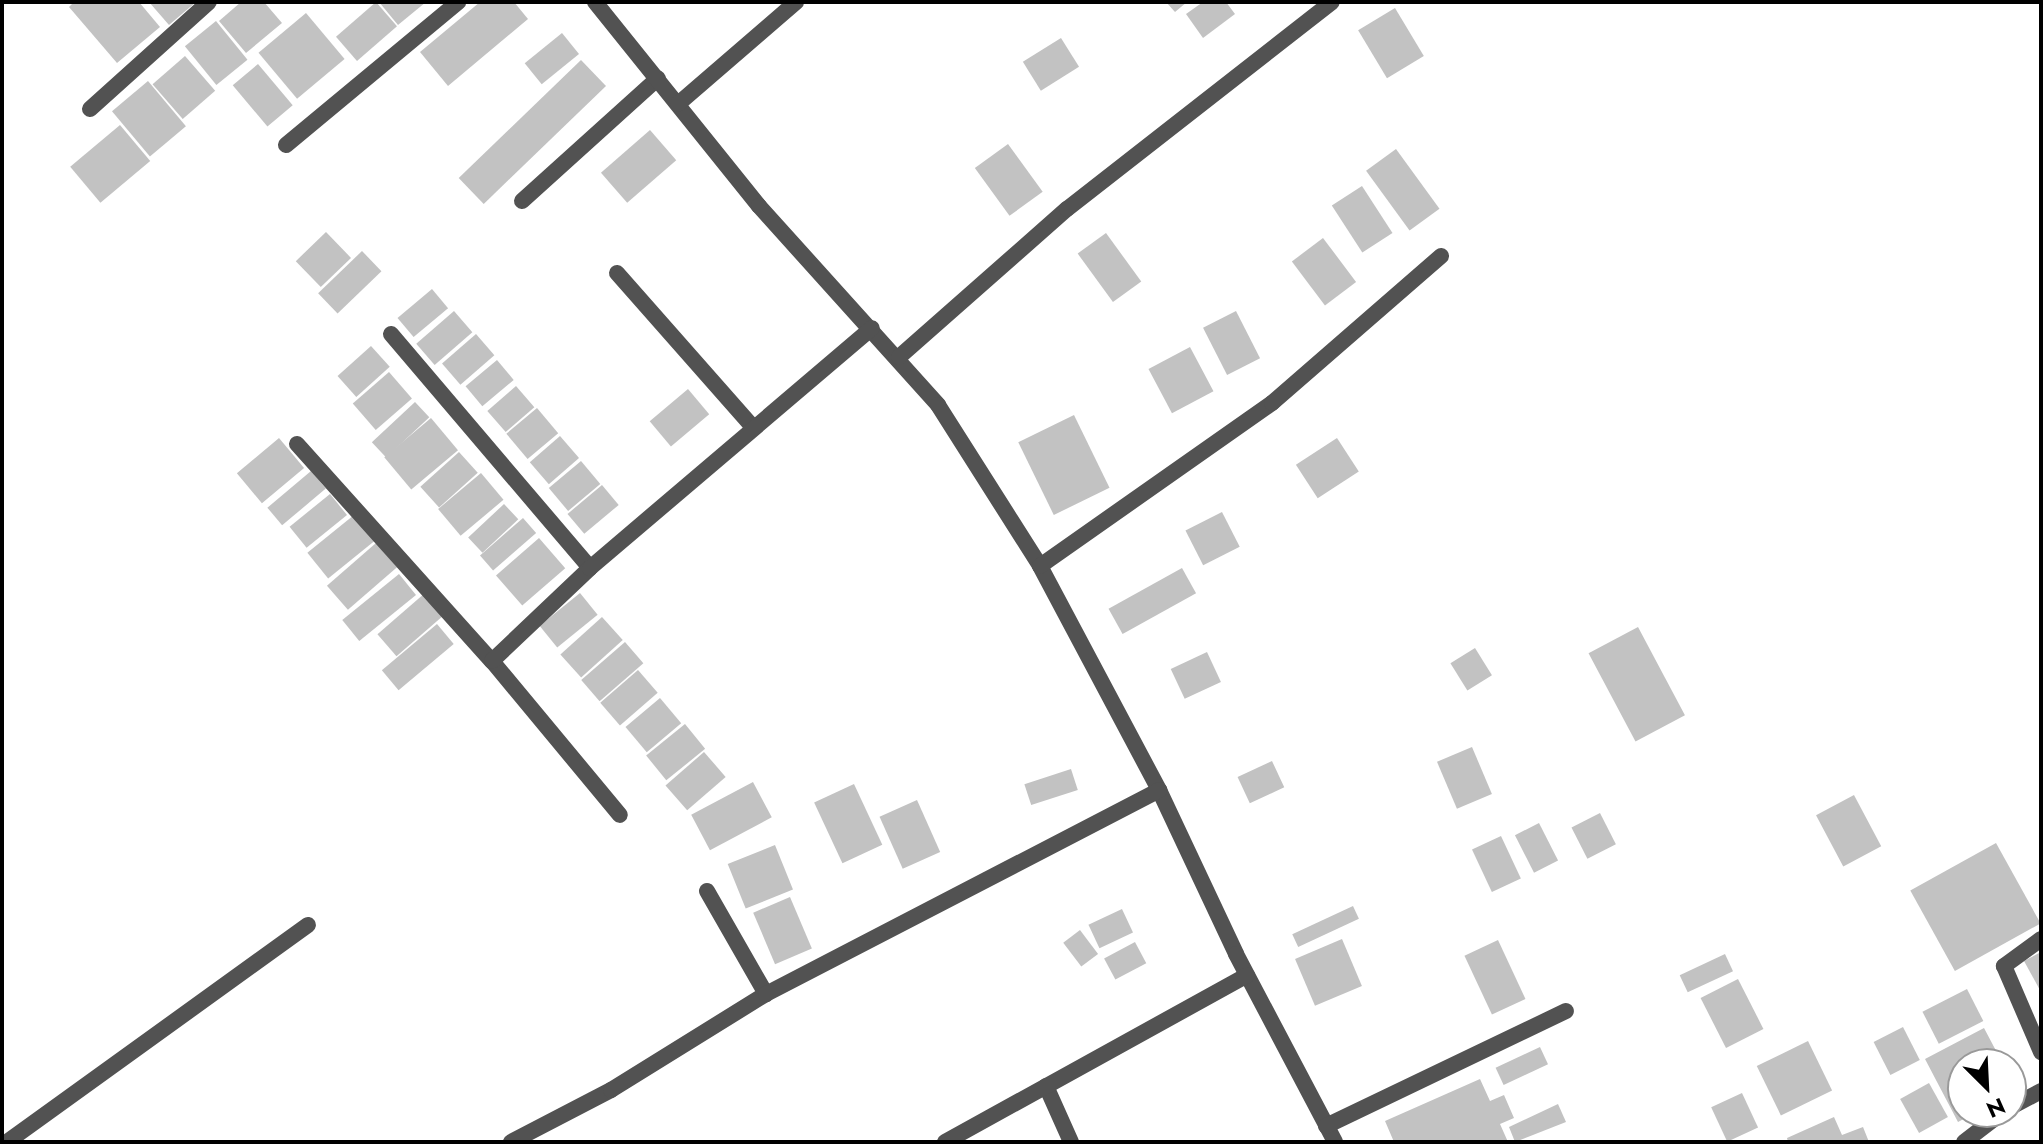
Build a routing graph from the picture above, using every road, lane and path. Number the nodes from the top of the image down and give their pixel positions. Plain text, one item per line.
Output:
1 (209, 2) edge
2 (458, 2) edge
3 (595, 2) edge
4 (796, 2) edge
5 (1332, 2) edge
6 (658, 78) junction
7 (678, 104) junction
8 (90, 109) dead end
9 (286, 145) dead end
10 (522, 201) dead end
11 (1441, 256) dead end
12 (617, 273) dead end
13 (872, 328) junction
14 (391, 334) dead end
15 (899, 357) junction
16 (752, 426) junction
17 (297, 444) dead end
18 (1040, 566) junction
19 (590, 568) junction
20 (492, 661) junction
21 (1159, 790) junction
22 (620, 815) dead end
23 (707, 891) dead end
24 (308, 925) dead end
25 (2041, 939) edge
26 (1247, 975) junction
27 (766, 994) junction
28 (1566, 1011) dead end
29 (2041, 1052) edge
30 (1046, 1086) junction
31 (1326, 1126) junction
32 (1982, 1128) edge
33 (7, 1142) edge
34 (511, 1142) edge
35 (945, 1142) edge
36 (1071, 1142) edge
37 (1335, 1142) edge
38 (1964, 1142) edge

1 - 8 street
2 - 9 street
3 - 6 street
4 - 7 street
5 - 15 street
6 - 7 street
6 - 10 street
7 - 13 street
11 - 18 street
12 - 16 street
13 - 15 street
13 - 16 street
14 - 19 street
15 - 18 street
16 - 19 street
17 - 20 street
18 - 21 street
19 - 20 street
20 - 22 street
21 - 26 street
21 - 27 street
23 - 27 street
24 - 33 street
25 - 29 street
26 - 30 street
26 - 31 street
27 - 34 street
28 - 31 street
30 - 35 street
30 - 36 street
31 - 37 street
32 - 38 street

